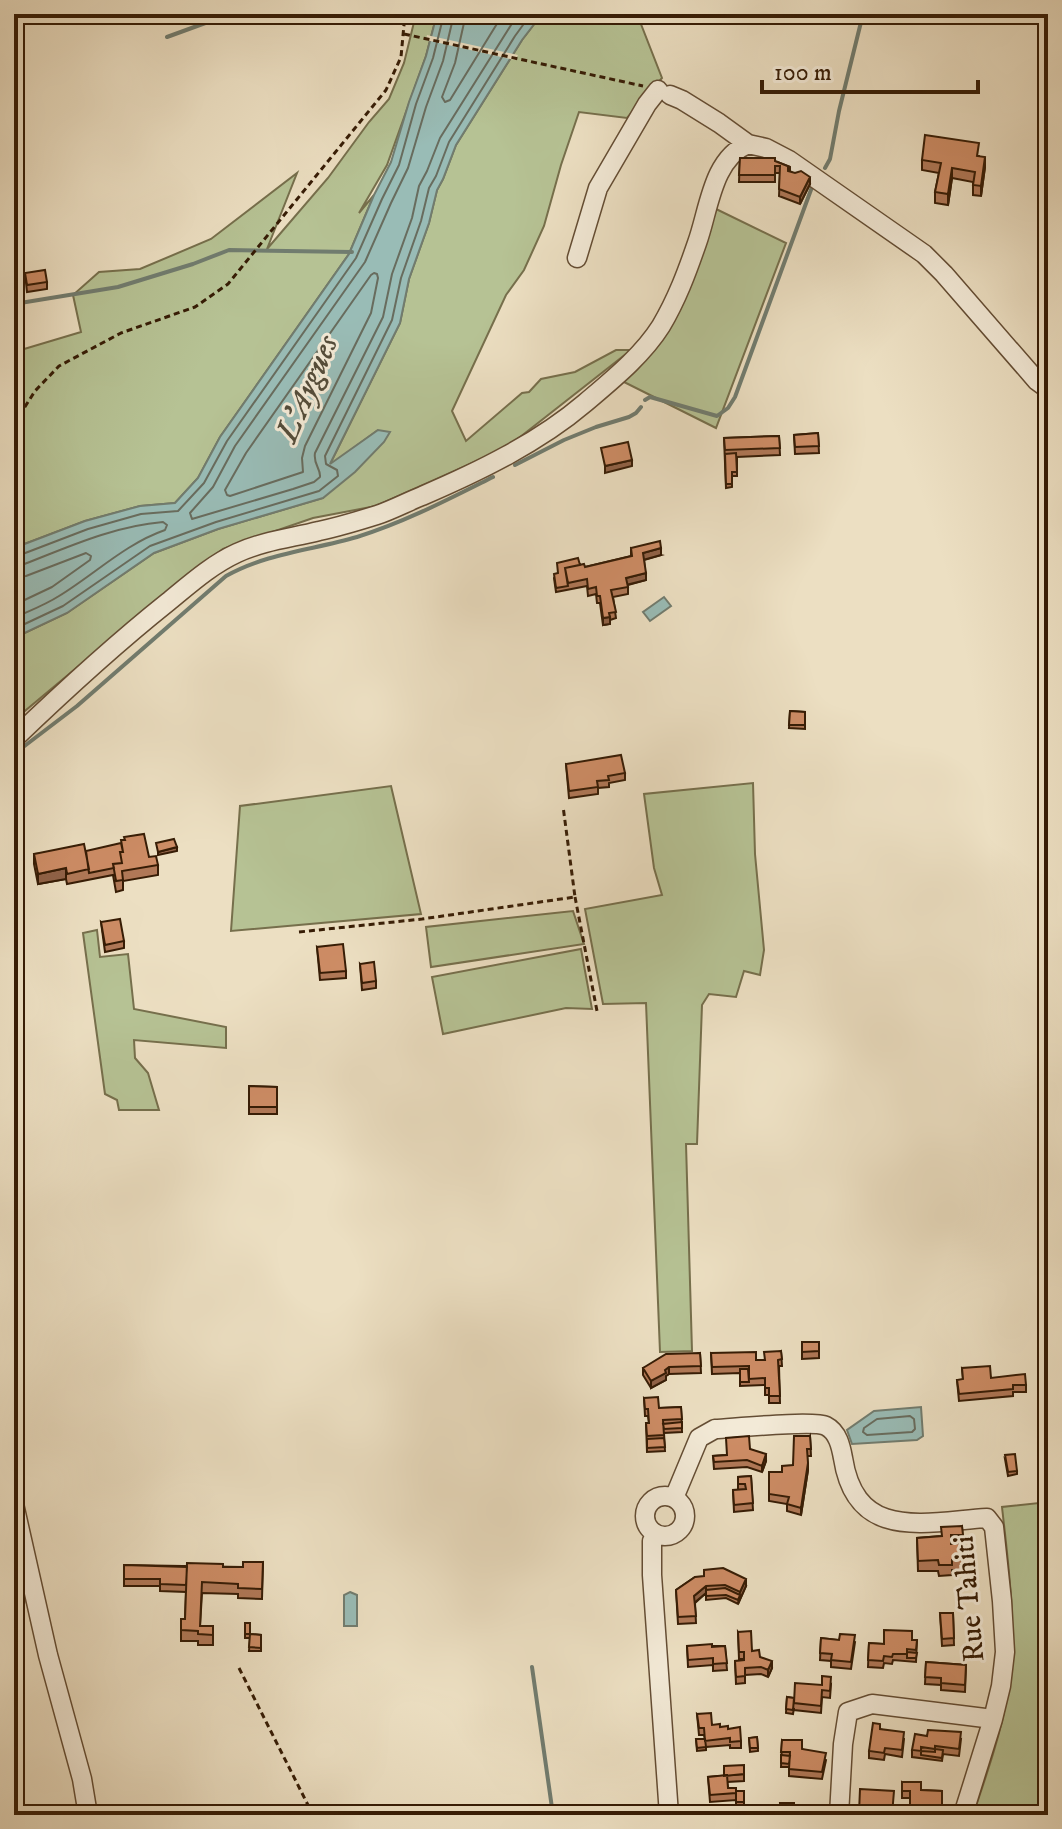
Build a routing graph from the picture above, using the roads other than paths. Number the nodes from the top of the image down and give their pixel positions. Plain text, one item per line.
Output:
1 (748, 144) junction
2 (577, 258) dead end
3 (1048, 389) edge
4 (14, 739) edge
5 (680, 1498) junction
6 (14, 1504) edge
7 (660, 1539) junction
8 (993, 1719) junction
9 (88, 1815) edge
10 (669, 1815) edge
11 (839, 1815) edge
12 (963, 1815) edge

1 - 2 street
1 - 3 street
1 - 4 street
5 - 7 street
5 - 7 street
5 - 8 street, Rue Tahiti
6 - 9 street
7 - 10 street
8 - 11 street
8 - 12 street, Rue Tahiti

